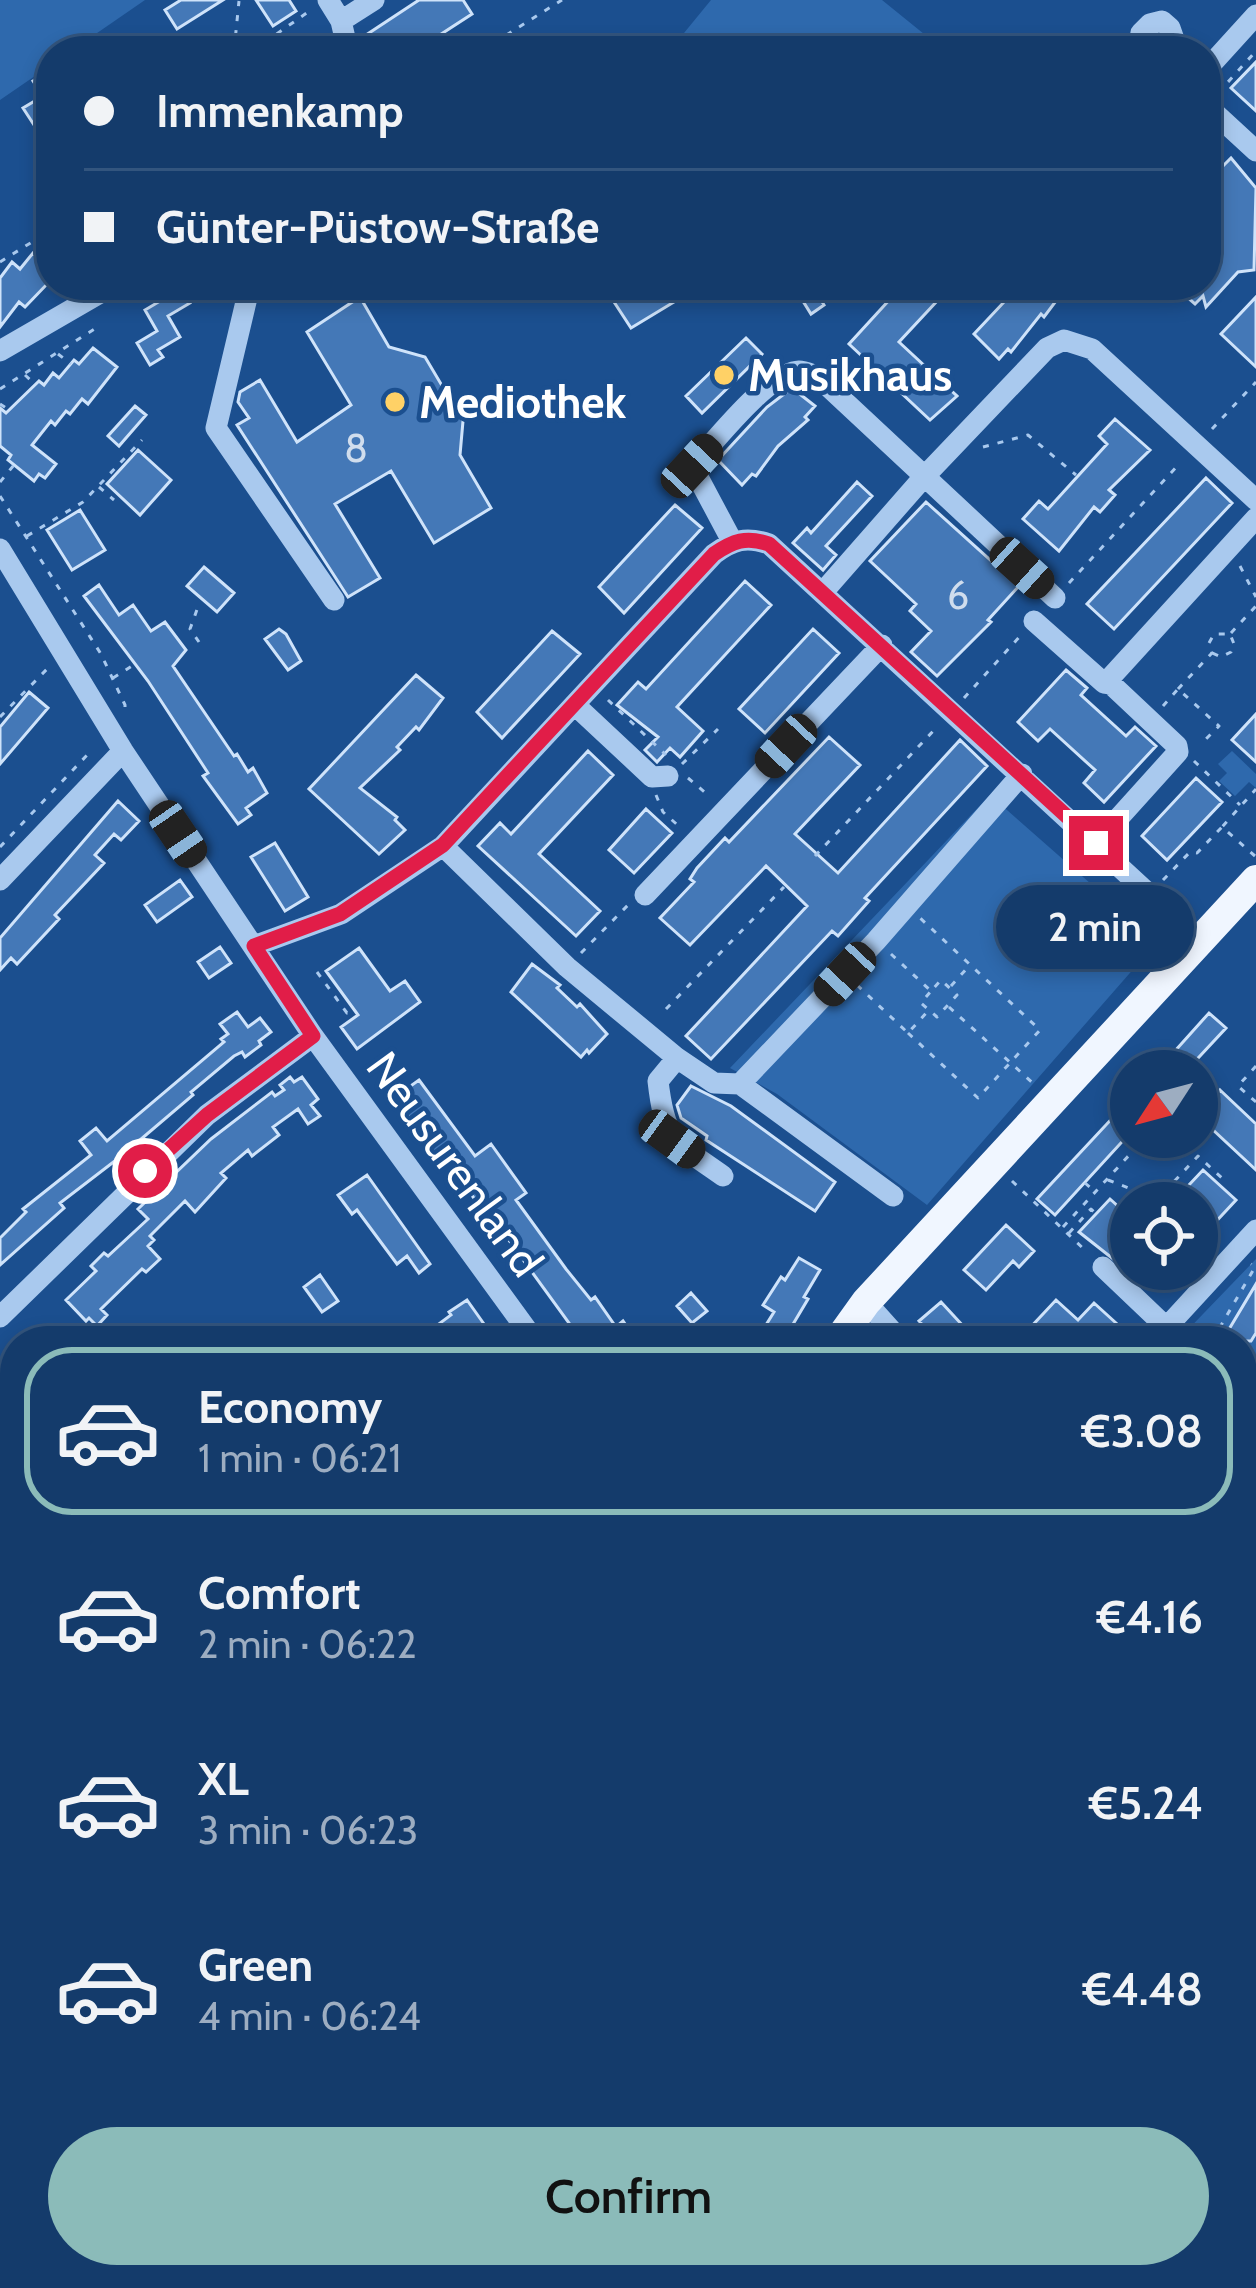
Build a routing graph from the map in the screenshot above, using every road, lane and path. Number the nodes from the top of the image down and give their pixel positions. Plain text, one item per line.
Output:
1 (328, 0) edge
2 (374, 0) edge
3 (562, 0) edge
4 (239, 1) edge
5 (1256, 15) edge
6 (341, 21) junction
7 (236, 36) edge
8 (275, 36) edge
9 (344, 36) edge
10 (505, 36) edge
11 (1143, 36) edge
12 (1173, 36) edge
13 (1256, 52) edge
14 (1221, 54) edge
15 (1221, 89) edge
16 (1221, 111) edge
17 (1256, 151) edge
18 (36, 240) edge
19 (1, 262) edge
20 (8, 267) dead end
21 (88, 300) edge
22 (246, 300) edge
23 (96, 328) dead end
24 (0, 351) edge
25 (56, 353) junction
26 (70, 364) dead end
27 (24, 374) junction
28 (1256, 382) edge
29 (36, 385) dead end
30 (0, 388) edge
31 (0, 404) edge
32 (9, 410) dead end
33 (142, 440) dead end
34 (1197, 445) junction
35 (973, 449) dead end
36 (14, 465) dead end
37 (1076, 475) dead end
38 (923, 478) junction
39 (0, 482) edge
40 (98, 486) junction
41 (0, 496) edge
42 (114, 500) dead end
43 (1256, 500) edge
44 (1256, 518) edge
45 (26, 537) junction
46 (732, 541) junction
47 (1230, 547) junction
48 (0, 549) edge
49 (823, 592) junction
50 (1256, 597) edge
51 (1055, 598) joint
52 (334, 600) dead end
53 (199, 604) dead end
54 (1256, 606) edge
55 (1034, 621) joint
56 (1230, 634) junction
57 (199, 642) dead end
58 (882, 645) junction
59 (1212, 653) junction
60 (65, 656) junction
61 (132, 666) dead end
62 (112, 679) junction
63 (1111, 684) junction
64 (594, 686) junction
65 (1178, 689) junction
66 (576, 706) junction
67 (953, 710) junction
68 (0, 717) edge
69 (1150, 720) junction
70 (718, 729) dead end
71 (124, 752) junction
72 (89, 753) dead end
73 (1022, 774) junction
74 (674, 779) junction
75 (1256, 789) edge
76 (708, 796) dead end
77 (1240, 805) junction
78 (1222, 827) junction
79 (692, 838) dead end
80 (1096, 843) junction
81 (443, 845) junction
82 (0, 847) edge
83 (815, 856) dead end
84 (1256, 857) edge
85 (0, 880) edge
86 (1256, 880) edge
87 (784, 886) dead end
88 (1157, 887) dead end
89 (645, 895) dead end
90 (907, 906) junction
91 (876, 940) junction
92 (1201, 942) junction
93 (254, 946) junction
94 (970, 964) junction
95 (317, 972) dead end
96 (845, 974) junction
97 (950, 988) junction
98 (932, 991) junction
99 (948, 1006) junction
100 (354, 1009) dead end
101 (666, 1009) dead end
102 (929, 1010) junction
103 (908, 1033) junction
104 (313, 1036) junction
105 (677, 1058) junction
106 (1010, 1063) junction
107 (1256, 1066) edge
108 (740, 1084) junction
109 (1040, 1090) dead end
110 (1256, 1102) edge
111 (1127, 1158) edge
112 (723, 1176) dead end
113 (1006, 1176) dead end
114 (1223, 1179) dead end
115 (1107, 1180) junction
116 (1115, 1182) edge
117 (1174, 1182) edge
118 (1084, 1183) dead end
119 (1095, 1192) junction
120 (893, 1196) dead end
121 (1085, 1203) junction
122 (1062, 1228) junction
123 (1256, 1230) edge
124 (1068, 1234) junction
125 (1237, 1250) junction
126 (1103, 1267) joint
127 (866, 1302) junction
128 (0, 1317) edge
129 (518, 1326) edge
130 (849, 1326) edge
131 (888, 1326) edge
132 (1153, 1326) edge
133 (1167, 1326) edge
134 (1221, 1326) edge

1 - 6 street
1 - 8 path
2 - 6 street
3 - 10 path
4 - 7 path
5 - 14 street
6 - 9 street
11 - 12 street
13 - 15 path
16 - 17 street
18 - 19 path
19 - 20 path
21 - 24 street
22 - 52 street
23 - 25 path
25 - 26 path
25 - 27 path
27 - 29 path
27 - 30 path
28 - 34 path
31 - 32 path
33 - 40 path
34 - 38 street
34 - 43 street
34 - 51 path
35 - 37 path
36 - 39 path
38 - 46 street
38 - 49 street
38 - 51 street
40 - 42 path
40 - 45 path
41 - 45 path
44 - 47 street
45 - 62 path
46 - 49 street
46 - 64 street
47 - 50 path
47 - 63 street
48 - 60 street, Neusurenland
49 - 58 street
53 - 57 path
54 - 56 path
55 - 63 street
55 - 67 path
56 - 59 path
56 - 59 path
58 - 67 street
58 - 89 street
59 - 65 path
60 - 68 path
60 - 71 street, Neusurenland
61 - 62 path
62 - 71 path
63 - 69 street
64 - 66 street
64 - 70 path
65 - 69 path
65 - 77 path
66 - 74 street
66 - 81 street
67 - 73 street
67 - 83 path
69 - 80 street
71 - 85 street
71 - 93 street, Neusurenland
72 - 82 path
73 - 80 street
73 - 90 street
74 - 76 path
74 - 79 path
75 - 77 path
77 - 78 path
78 - 84 path
78 - 88 path
80 - 92 street
81 - 93 street
81 - 105 street
86 - 92 main road
87 - 101 path
90 - 91 street
90 - 94 path
91 - 96 street
91 - 98 path
92 - 127 main road
93 - 104 street, Neusurenland
94 - 97 path
94 - 106 path
95 - 100 path
96 - 103 path
96 - 108 street
97 - 98 path
97 - 99 path
98 - 102 path
99 - 102 path
99 - 106 path
102 - 103 path
103 - 106 path
104 - 128 street
104 - 129 street, Neusurenland
105 - 108 street
105 - 112 street
106 - 109 path
107 - 110 path
108 - 120 street
111 - 115 path
113 - 122 path
114 - 117 path
115 - 116 path
115 - 119 path
118 - 119 path
119 - 121 path
121 - 122 path
121 - 124 path
122 - 124 path
123 - 125 street
124 - 126 path
125 - 133 street
125 - 134 path
126 - 132 street
127 - 130 main road
127 - 131 street

